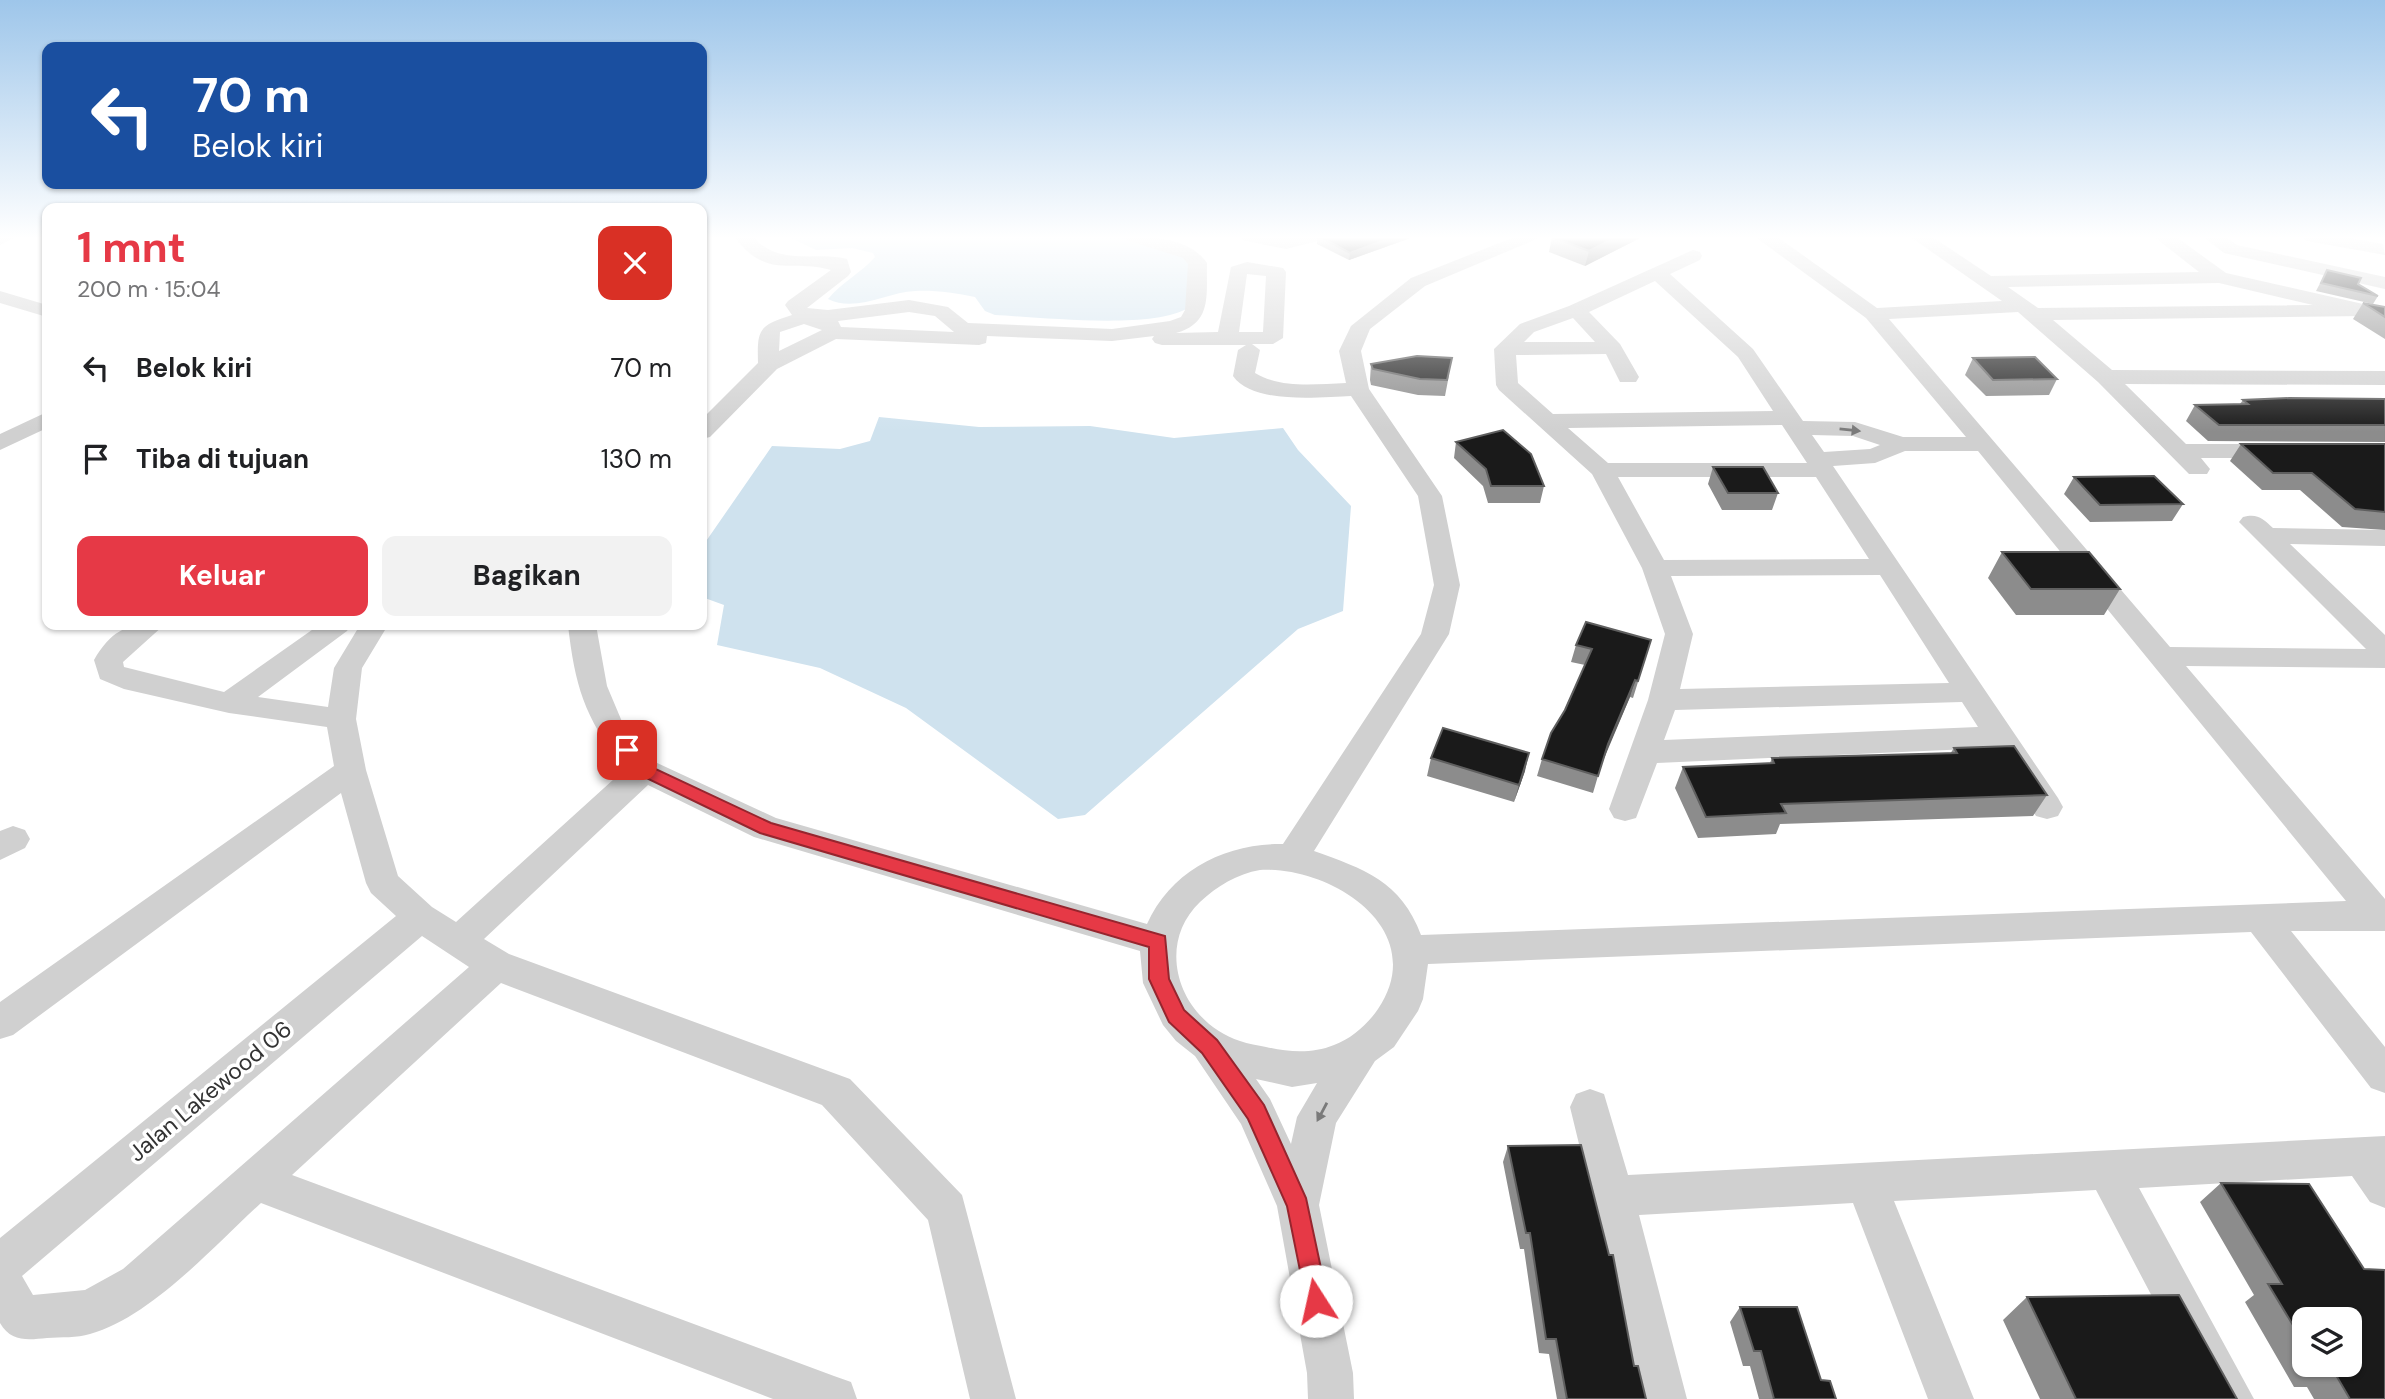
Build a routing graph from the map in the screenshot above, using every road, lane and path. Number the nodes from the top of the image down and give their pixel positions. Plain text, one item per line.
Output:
1 (14, 301) edge
2 (800, 301) edge
3 (1196, 301) edge
4 (1233, 301) edge
5 (1275, 301) edge
6 (1393, 301) edge
7 (1595, 301) edge
8 (1689, 301) edge
9 (1856, 301) edge
10 (2016, 301) edge
11 (2327, 301) edge
12 (42, 310) edge
13 (1576, 310) junction
14 (2028, 310) junction
15 (2365, 310) junction
16 (1873, 314) junction
17 (2385, 315) edge
18 (833, 333) junction
19 (1228, 336) junction
20 (1273, 338) junction
21 (1613, 348) junction
22 (1505, 349) junction
23 (1249, 350) junction
24 (769, 364) junction
25 (1628, 377) dead end
26 (2106, 377) junction
27 (2385, 378) edge
28 (1357, 389) junction
29 (42, 421) edge
30 (1546, 421) junction
31 (1794, 423) junction
32 (707, 427) edge
33 (0, 443) edge
34 (1900, 444) junction
35 (1985, 444) junction
36 (2179, 451) junction
37 (2303, 451) edge
38 (1821, 465) junction
39 (2198, 469) dead end
40 (1602, 470) junction
41 (2385, 538) edge
42 (1888, 567) junction
43 (1655, 568) junction
44 (142, 630) edge
45 (330, 630) edge
46 (371, 630) edge
47 (583, 630) edge
48 (2385, 651) edge
49 (2162, 656) junction
50 (2385, 659) edge
51 (1970, 692) junction
52 (1664, 699) junction
53 (229, 704) junction
54 (341, 719) junction
55 (2000, 737) junction
56 (1645, 752) junction
57 (350, 770) junction
58 (643, 770) junction
59 (2047, 807) edge
60 (1625, 809) dead end
61 (1293, 858) junction
62 (2381, 916) edge
63 (420, 917) junction
64 (2260, 918) junction
65 (459, 941) junction
66 (1158, 942) junction
67 (1411, 950) junction
68 (496, 965) junction
69 (0, 1023) edge
70 (1210, 1046) junction
71 (1358, 1055) junction
72 (2385, 1076) edge
73 (1590, 1107) dead end
74 (2378, 1167) edge
75 (2107, 1170) junction
76 (254, 1181) junction
77 (1866, 1183) junction
78 (1612, 1195) junction
79 (1298, 1205) junction
80 (0, 1266) edge
81 (0, 1281) edge
82 (834, 1399) edge
83 (993, 1399) edge
84 (1331, 1399) edge
85 (1664, 1399) edge
86 (1951, 1399) edge
87 (2231, 1399) edge

1 - 12 street
2 - 3 street
4 - 19 street
5 - 20 street
6 - 28 street
7 - 13 street
8 - 31 street
9 - 16 street
10 - 14 street
11 - 15 street
13 - 21 street
13 - 22 street
14 - 15 street
14 - 16 street
14 - 26 street
15 - 17 street
16 - 35 street
18 - 19 street
18 - 24 street
18 - 24 street
19 - 20 street
19 - 23 street
20 - 23 street
21 - 22 street
21 - 25 street
22 - 30 street
23 - 28 street
24 - 32 street
26 - 27 street
26 - 36 street
28 - 61 street
29 - 33 street
30 - 31 street
30 - 40 street
31 -> 34 street
31 - 38 street
34 - 35 street
34 - 38 street
35 - 49 street
36 - 37 street
36 - 39 street
38 - 40 street
38 - 42 street
40 - 43 street
41 - 48 street
42 - 43 street
42 - 51 street
43 - 52 street
44 - 53 street
45 - 53 street
46 - 54 street
47 - 58 street
49 - 50 street
49 - 62 street
51 - 52 street
51 - 55 street
52 - 56 street
53 - 54 street
54 - 57 street
55 - 56 street
55 - 59 street
56 - 60 street
57 - 63 street
57 - 69 street
58 - 65 street
58 - 66 street
61 - 66 street
61 - 67 street
62 - 64 street
63 - 65 street
63 - 80 street, Jalan Lakewood 06
64 - 67 street
64 - 72 street
65 - 68 street
66 - 70 street
67 - 71 street
68 - 76 street
68 - 83 street
70 - 71 street
70 - 79 street
71 -> 79 street
73 - 78 street
74 - 75 street
75 - 77 street
75 - 87 street
76 - 81 street
76 - 82 street
77 - 78 street
77 - 86 street
78 - 85 street
79 - 84 street

